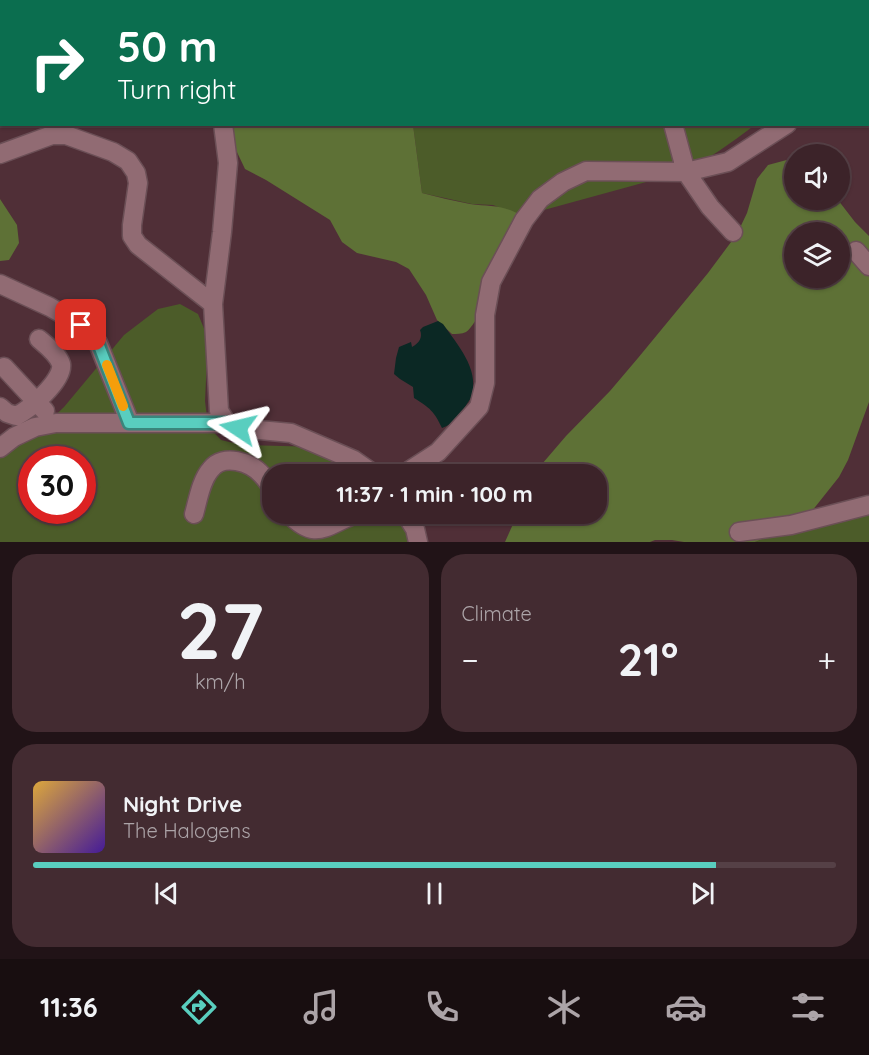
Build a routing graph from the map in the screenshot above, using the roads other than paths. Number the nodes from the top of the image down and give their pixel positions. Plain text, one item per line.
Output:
1 (223, 126) edge
2 (674, 126) edge
3 (784, 126) edge
4 (0, 154) edge
5 (686, 172) junction
6 (733, 232) dead end
7 (856, 251) dead end
8 (869, 266) edge
9 (0, 284) edge
10 (213, 304) junction
11 (39, 339) dead end
12 (4, 367) dead end
13 (36, 402) junction
14 (0, 407) edge
15 (56, 423) junction
16 (129, 423) junction
17 (227, 423) junction
18 (0, 448) edge
19 (360, 464) edge
20 (419, 464) edge
21 (262, 474) edge
22 (869, 505) edge
23 (194, 514) dead end
24 (297, 524) edge
25 (338, 524) edge
26 (412, 524) edge
27 (739, 532) dead end
28 (418, 542) edge

1 - 10 street
2 - 5 street
3 - 5 street
4 - 10 street
5 - 6 street
5 - 20 street
7 - 8 street
9 - 16 street
10 - 17 street
11 - 13 street
12 - 13 street
13 - 14 street
13 - 15 street
15 - 16 street
15 - 18 street
16 - 17 street
17 - 19 street
21 - 23 street
22 - 27 street
24 - 25 street
26 - 28 street

